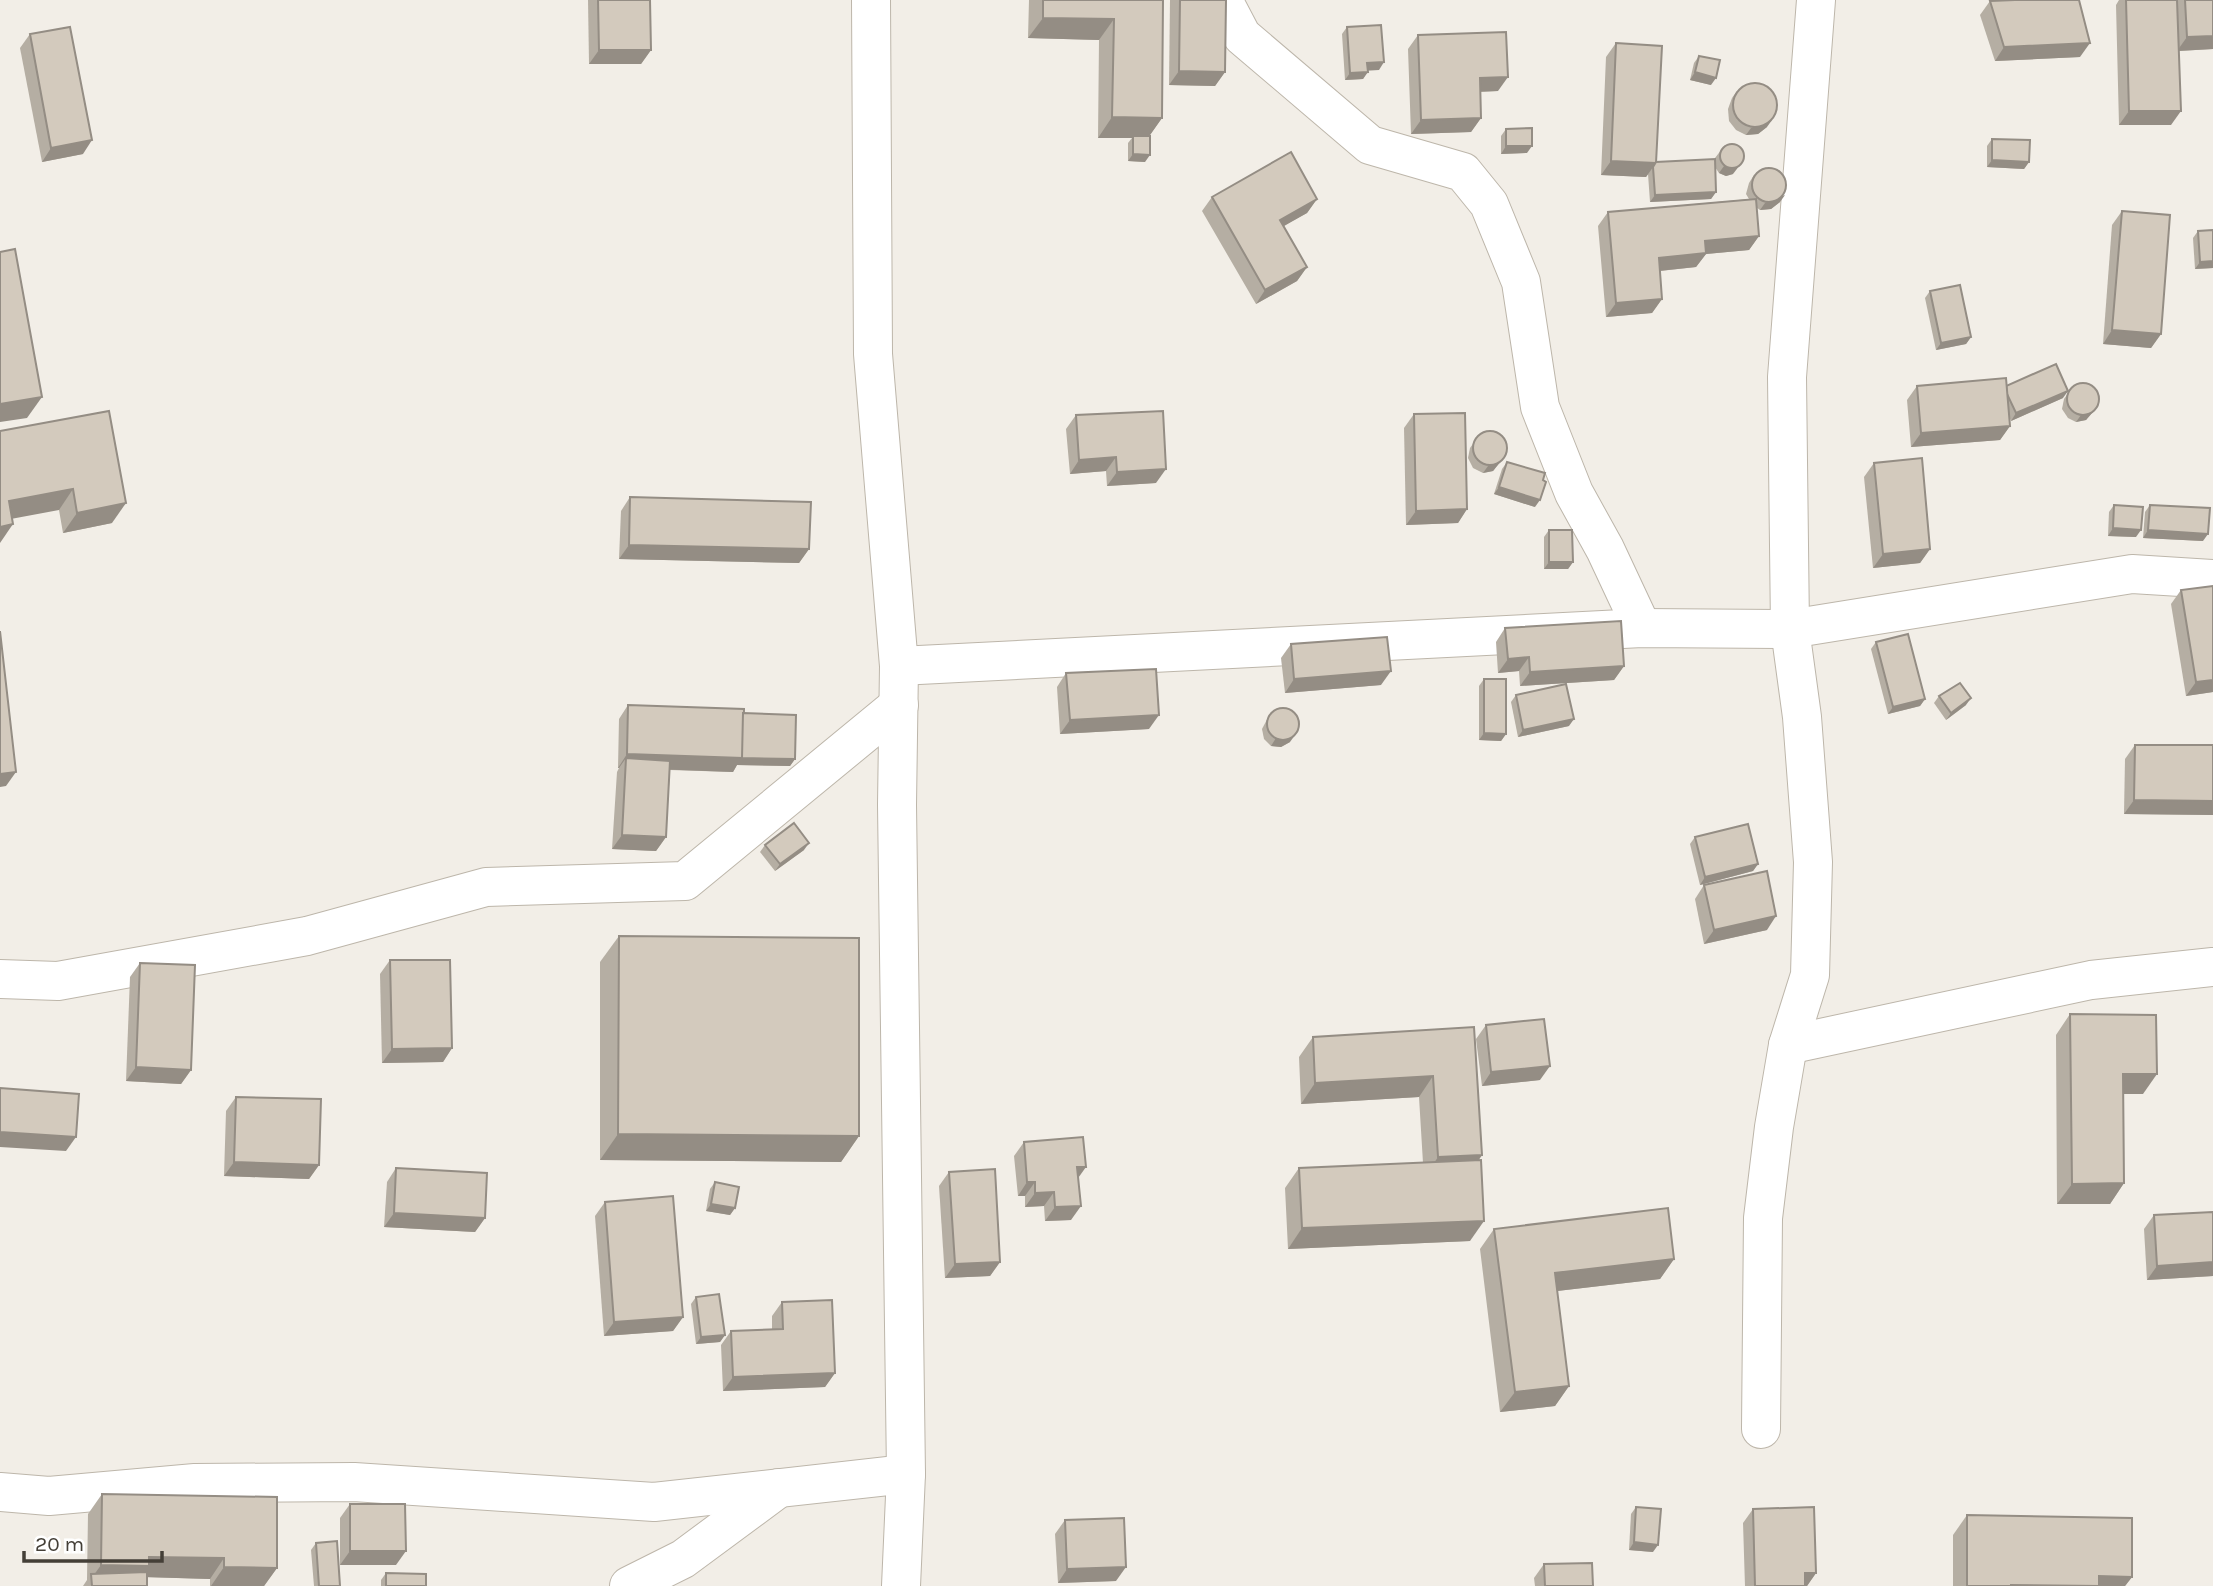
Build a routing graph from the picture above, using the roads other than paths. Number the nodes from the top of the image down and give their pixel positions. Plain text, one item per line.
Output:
1 (871, 0) edge
2 (1223, 0) edge
3 (1816, 0) edge
4 (2213, 579) edge
5 (1642, 628) junction
6 (1790, 629) junction
7 (899, 666) junction
8 (899, 705) junction
9 (2213, 967) edge
10 (0, 979) edge
11 (1788, 1045) junction
12 (1761, 1429) dead end
13 (905, 1474) junction
14 (780, 1488) junction
15 (0, 1492) edge
16 (629, 1586) edge
17 (901, 1586) edge

1 - 7 street
2 - 5 street
3 - 6 street
4 - 6 street
5 - 6 street
5 - 7 street
6 - 11 street
7 - 8 street
8 - 10 street
8 - 13 street
9 - 11 street
11 - 12 street
13 - 14 street
13 - 17 street
14 - 15 street
14 - 16 street

